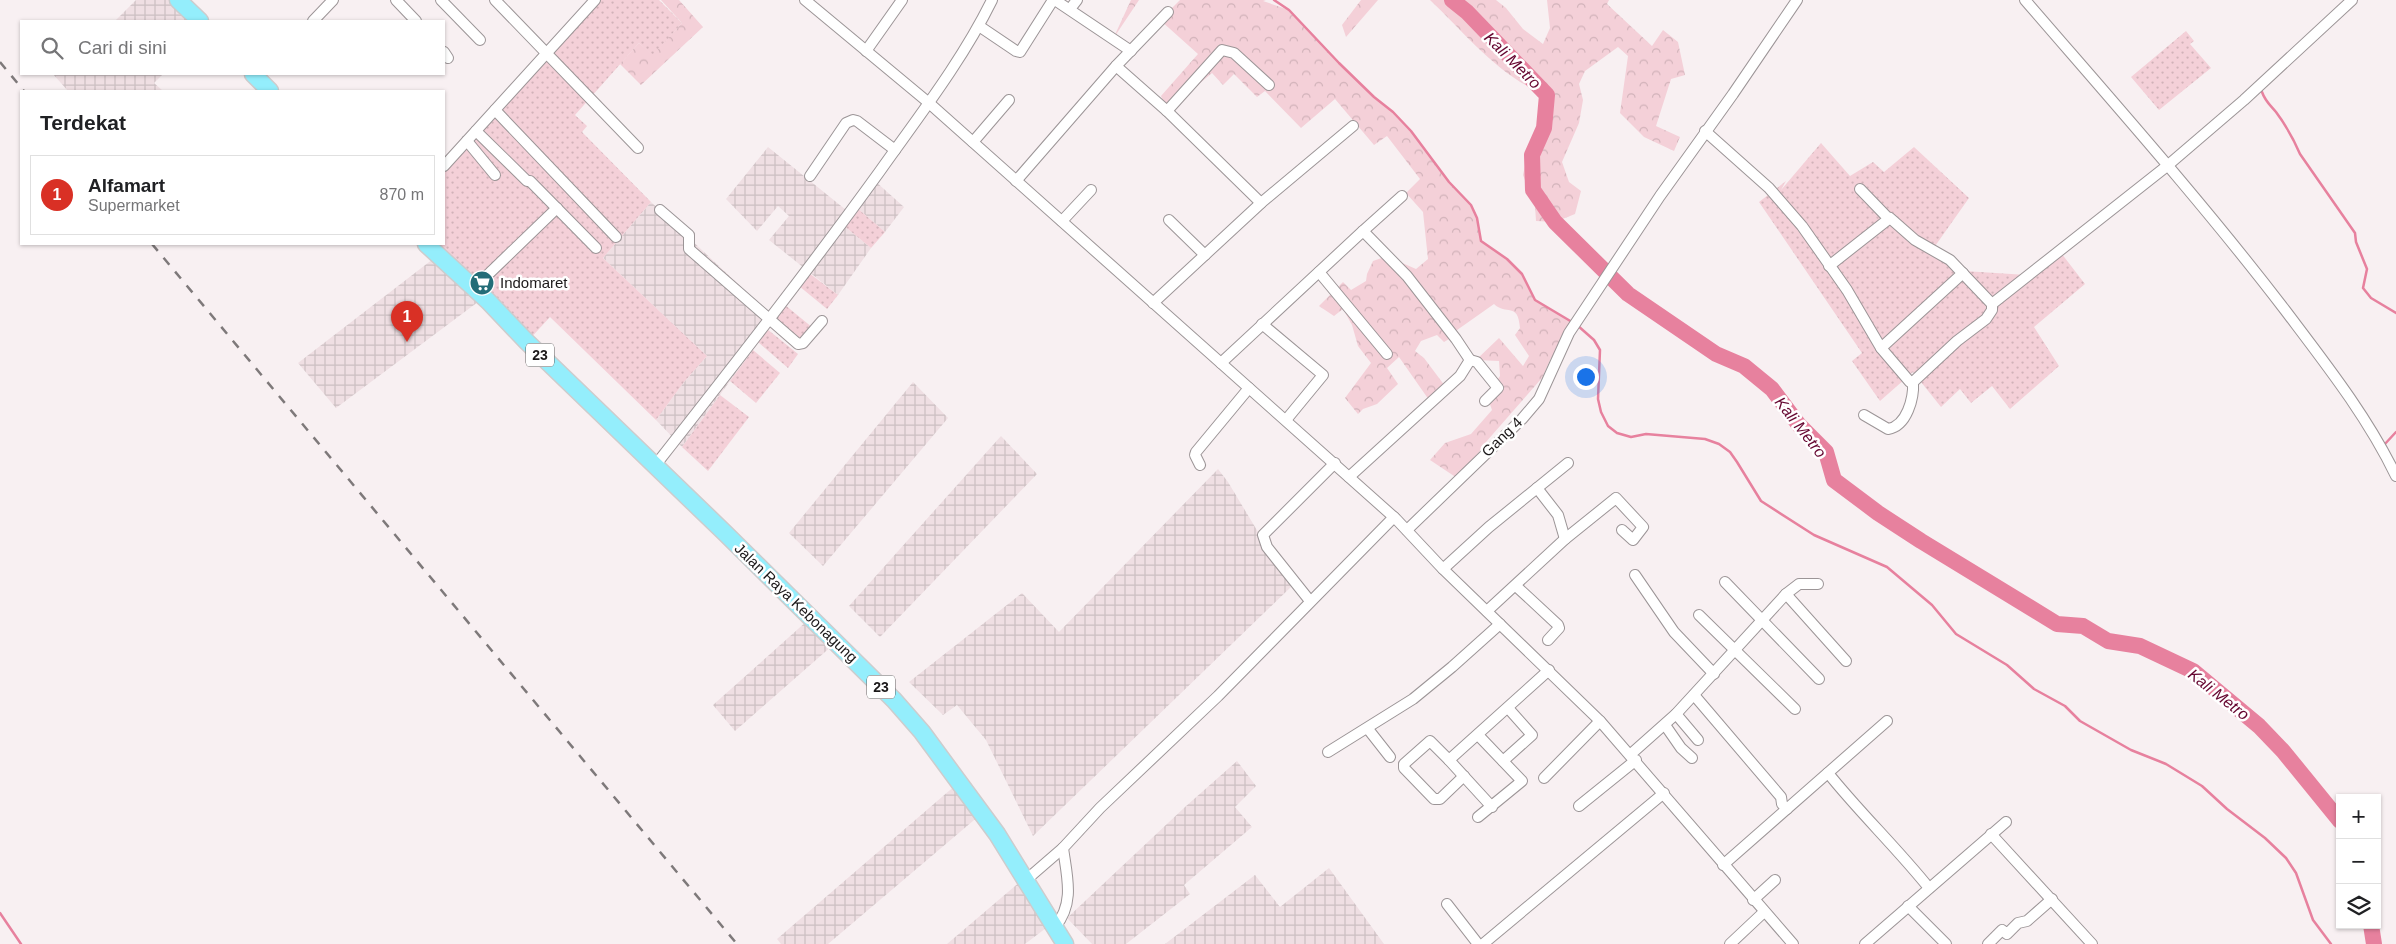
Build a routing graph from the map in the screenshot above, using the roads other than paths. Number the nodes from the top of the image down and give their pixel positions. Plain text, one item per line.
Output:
1 (178, 0) edge
2 (333, 0) edge
3 (396, 0) edge
4 (441, 0) edge
5 (494, 0) edge
6 (595, 0) edge
7 (805, 0) edge
8 (902, 0) edge
9 (992, 0) edge
10 (1054, 0) edge
11 (1077, 0) edge
12 (1797, 0) edge
13 (2025, 0) edge
14 (2352, 0) edge
15 (1070, 9) junction
16 (1168, 12) dead end
17 (199, 20) edge
18 (314, 20) edge
19 (415, 20) edge
20 (980, 26) junction
21 (480, 40) dead end
22 (866, 51) junction
23 (1131, 51) junction
24 (546, 54) junction
25 (1116, 66) junction
26 (258, 76) edge
27 (1269, 84) dead end
28 (269, 90) edge
29 (1009, 100) dead end
30 (929, 103) junction
31 (495, 110) junction
32 (1167, 111) junction
33 (1353, 126) dead end
34 (476, 132) junction
35 (1705, 132) junction
36 (467, 141) junction
37 (973, 142) junction
38 (638, 148) dead end
39 (895, 150) junction
40 (445, 165) edge
41 (2167, 166) junction
42 (495, 175) dead end
43 (810, 176) dead end
44 (1016, 181) junction
45 (1860, 189) dead end
46 (1091, 190) dead end
47 (1402, 196) dead end
48 (1261, 203) junction
49 (557, 208) junction
50 (660, 210) dead end
51 (1888, 218) junction
52 (1169, 220) dead end
53 (1062, 221) junction
54 (1363, 230) junction
55 (616, 238) dead end
56 (427, 245) edge
57 (596, 248) dead end
58 (1205, 255) junction
59 (1829, 266) junction
60 (1319, 272) junction
61 (1963, 273) junction
62 (474, 288) junction
63 (1153, 302) junction
64 (1992, 304) junction
65 (770, 320) junction
66 (822, 321) dead end
67 (1262, 324) junction
68 (1881, 348) junction
69 (1386, 354) dead end
70 (1470, 360) junction
71 (1221, 363) junction
72 (1913, 382) junction
73 (1249, 388) junction
74 (1485, 401) dead end
75 (1864, 415) dead end
76 (1286, 420) junction
77 (1335, 463) junction
78 (1568, 464) dead end
79 (1200, 465) dead end
80 (654, 467) junction
81 (2396, 476) edge
82 (1349, 477) junction
83 (1537, 488) junction
84 (1395, 518) junction
85 (1406, 528) junction
86 (1622, 530) dead end
87 (1565, 539) junction
88 (1443, 569) junction
89 (1635, 574) dead end
90 (1725, 582) dead end
91 (1818, 584) dead end
92 (1516, 586) junction
93 (1786, 594) junction
94 (1310, 601) junction
95 (1487, 611) junction
96 (1699, 615) dead end
97 (1761, 620) junction
98 (1500, 624) junction
99 (1548, 640) dead end
100 (1736, 650) junction
101 (1846, 660) dead end
102 (1548, 670) junction
103 (1714, 674) junction
104 (1819, 680) dead end
105 (1694, 695) junction
106 (1508, 708) junction
107 (1795, 709) dead end
108 (1676, 714) junction
109 (1600, 721) junction
110 (1887, 721) dead end
111 (1664, 725) junction
112 (1368, 729) junction
113 (1478, 735) junction
114 (1698, 740) dead end
115 (1328, 752) dead end
116 (1634, 757) junction
117 (1390, 758) dead end
118 (1692, 758) dead end
119 (1450, 760) junction
120 (1503, 761) junction
121 (1828, 773) junction
122 (1464, 776) junction
123 (1544, 778) dead end
124 (1664, 793) junction
125 (1579, 806) dead end
126 (1492, 807) junction
127 (1787, 809) junction
128 (1478, 817) dead end
129 (2006, 822) dead end
130 (1991, 834) junction
131 (1063, 848) junction
132 (1723, 865) junction
133 (1026, 880) junction
134 (1775, 880) dead end
135 (1929, 888) junction
136 (2052, 899) junction
137 (1753, 900) junction
138 (1446, 904) dead end
139 (1908, 906) junction
140 (1764, 912) junction
141 (1055, 927) junction
142 (1064, 944) edge
143 (1478, 944) edge
144 (1483, 944) edge
145 (1730, 944) edge
146 (1793, 944) edge
147 (1865, 944) edge
148 (1946, 944) edge
149 (1988, 944) edge
150 (2092, 944) edge

1 - 17 highway
2 - 18 street
3 - 19 street
4 - 21 street
5 - 24 street
6 - 24 street
7 - 22 street
8 - 22 street
9 - 20 street
10 - 15 street
10 - 20 street
11 - 15 street
12 - 35 street, Gang 4
13 - 41 street
14 - 41 street
15 - 23 street
16 - 23 street
20 - 30 street
22 - 30 street
23 - 25 street
24 - 31 street
24 - 38 street
25 - 32 street
25 - 44 street
26 - 28 highway
27 - 32 street
29 - 37 street
30 - 37 street
30 - 39 street
31 - 34 street
31 - 55 street
32 - 48 street
33 - 48 street
34 - 36 street
34 - 49 street
35 - 59 street
35 - 85 street, Gang 4
36 - 40 street
36 - 42 street
37 - 44 street
39 - 43 street
39 - 65 street
41 - 64 street
41 - 81 street
44 - 53 street
45 - 51 street
46 - 53 street
47 - 54 street
48 - 58 street
49 - 57 street
49 - 62 street
50 - 65 street
51 - 59 street
51 - 61 street
52 - 58 street
53 - 63 street
54 - 60 street
54 - 70 street
56 - 62 highway, 23
58 - 63 street
59 - 68 street
60 - 67 street
60 - 69 street
61 - 64 street
61 - 68 street
62 - 80 highway, 23
63 - 71 street
64 - 72 street
65 - 66 street
65 - 80 street
67 - 71 street
67 - 76 street
68 - 72 street
70 - 74 street
70 - 82 street
71 - 73 street
72 - 75 street
73 - 76 street
73 - 79 street
76 - 77 street
77 - 82 street
77 - 94 street
78 - 83 street
80 - 133 highway, Jalan Raya Kebonagung / 23
82 - 84 street
83 - 87 street
83 - 88 street
84 - 85 street
84 - 94 street
85 - 88 street
86 - 87 street
87 - 92 street
88 - 95 street
89 - 103 street
90 - 97 street
91 - 93 street
92 - 95 street
92 - 99 street
93 - 97 street
93 - 101 street
94 - 131 street
95 - 98 street
96 - 100 street
97 - 100 street
97 - 104 street
98 - 102 street
98 - 112 street
100 - 103 street
100 - 107 street
102 - 106 street
102 - 109 street
103 - 105 street
105 - 108 street
105 - 127 street
106 - 113 street
106 - 120 street
108 - 111 street
108 - 114 street
109 - 116 street
109 - 123 street
110 - 121 street
111 - 116 street
111 - 118 street
112 - 115 street
112 - 117 street
113 - 119 street
113 - 120 street
116 - 124 street
116 - 125 street
119 - 122 street
119 - 122 street
120 - 126 street
121 - 127 street
121 - 135 street
122 - 126 street
124 - 132 street
124 - 144 street
126 - 128 street
127 - 132 street
129 - 130 street
130 - 135 street
130 - 136 street
131 - 133 street
131 - 141 street
132 - 137 street
133 - 141 highway, Jalan Raya Kebonagung / 23
134 - 137 street
135 - 139 street
136 - 149 street
136 - 150 street
137 - 140 street
138 - 143 street
139 - 147 street
139 - 148 street
140 - 145 street
140 - 146 street
141 - 142 highway, Jalan Raya Kebonagung / 23

